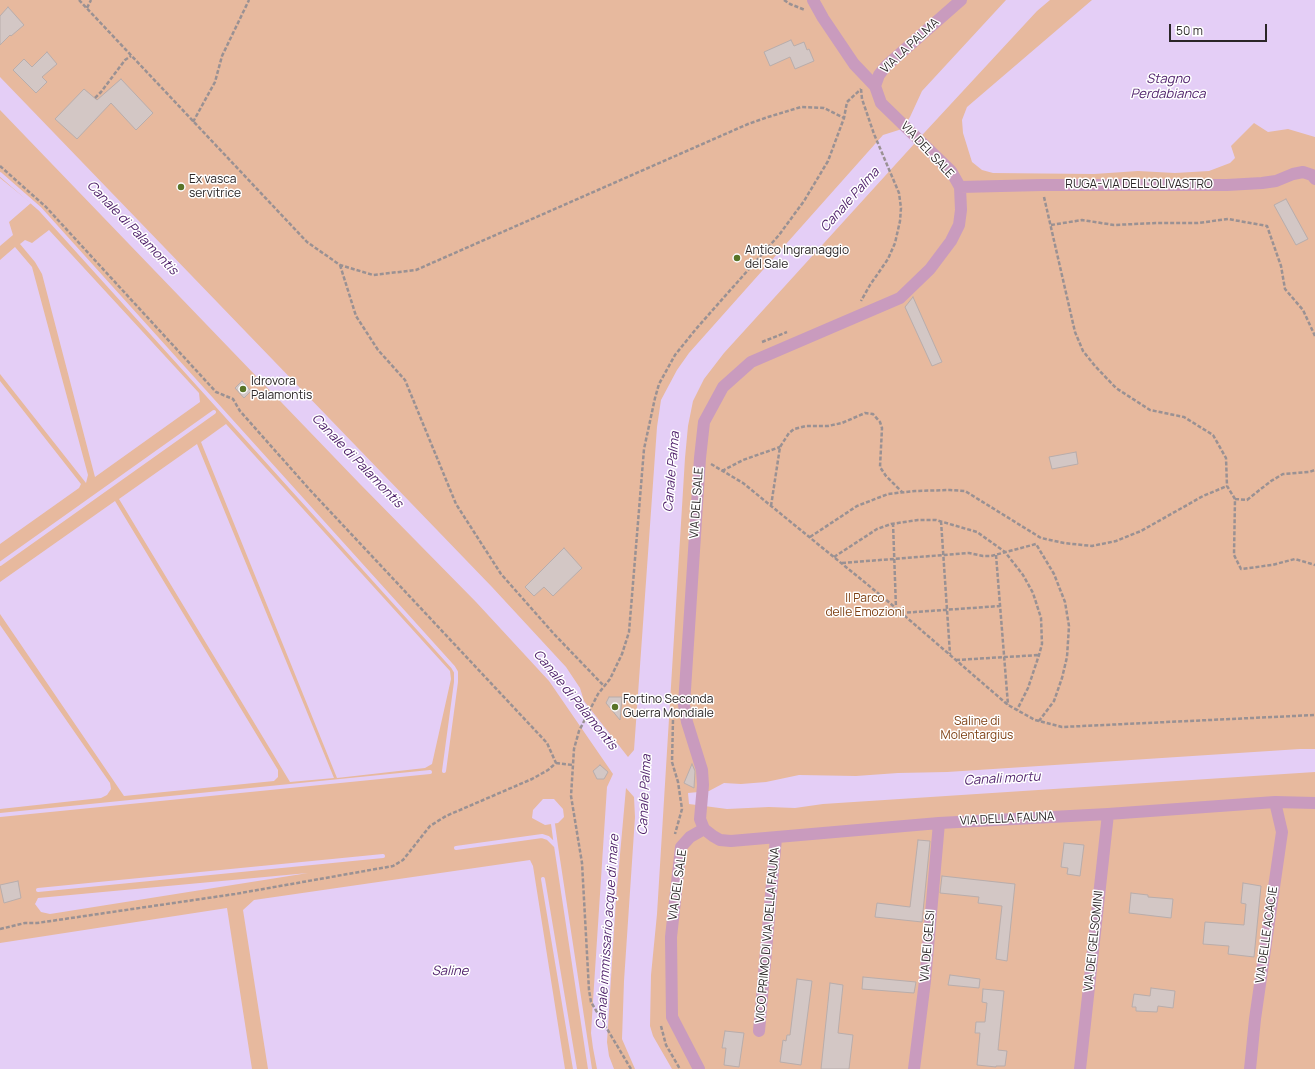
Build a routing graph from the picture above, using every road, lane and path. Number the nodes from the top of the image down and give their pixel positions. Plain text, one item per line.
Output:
1 (80, 0) edge
2 (91, 0) edge
3 (249, 0) edge
4 (813, 0) edge
5 (961, 0) edge
6 (87, 8) junction
7 (131, 56) junction
8 (875, 86) junction
9 (860, 89) junction
10 (95, 98) dead end
11 (844, 118) junction
12 (193, 122) junction
13 (0, 166) edge
14 (1315, 179) edge
15 (1042, 185) junction
16 (960, 188) junction
17 (1051, 224) junction
18 (340, 264) junction
19 (858, 306) dead end
20 (1315, 336) edge
21 (780, 447) junction
22 (700, 458) junction
23 (1315, 470) edge
24 (722, 471) junction
25 (1226, 486) junction
26 (902, 492) junction
27 (1235, 499) junction
28 (771, 506) junction
29 (941, 521) junction
30 (893, 523) junction
31 (810, 537) junction
32 (1005, 552) junction
33 (944, 554) junction
34 (996, 555) junction
35 (834, 557) junction
36 (894, 559) junction
37 (842, 563) junction
38 (1315, 565) edge
39 (1000, 606) junction
40 (896, 608) junction
41 (947, 610) junction
42 (901, 613) junction
43 (950, 654) junction
44 (1039, 655) junction
45 (1004, 657) junction
46 (956, 660) junction
47 (604, 686) junction
48 (1008, 705) junction
49 (1017, 710) junction
50 (1315, 715) edge
51 (1040, 721) junction
52 (556, 762) junction
53 (572, 765) junction
54 (1275, 802) junction
55 (1315, 803) edge
56 (1108, 814) junction
57 (939, 823) junction
58 (704, 829) junction
59 (776, 838) junction
60 (0, 928) edge
61 (759, 1032) dead end
62 (631, 1069) edge
63 (699, 1069) edge
64 (914, 1069) edge
65 (1080, 1069) edge
66 (1250, 1069) edge

1 - 6 path
2 - 6 path
3 - 12 path
4 - 8 street, VIA LA PALMA
5 - 8 street, VIA LA PALMA
6 - 7 path
7 - 10 path
7 - 12 path
8 - 9 path
8 - 16 street, VIA DEL SALE
9 - 11 path
9 - 19 path
11 - 18 path
11 - 47 path
12 - 18 path
13 - 52 path
14 - 15 street, RUGA-VIA DELL'OLIVASTRO
15 - 16 street, RUGA-VIA DELL'OLIVASTRO
15 - 17 path
16 - 22 street, VIA DEL SALE
17 - 20 path
17 - 25 path
18 - 47 path
21 - 24 path
21 - 26 path
21 - 28 path
22 - 24 path
22 - 58 street, VIA DEL SALE
23 - 27 path
24 - 28 path
25 - 26 path
25 - 27 path
26 - 31 path
27 - 38 path
28 - 31 path
29 - 30 path
29 - 32 path
29 - 33 path
30 - 35 path
30 - 36 path
31 - 35 path
32 - 34 path
32 - 44 path
32 - 51 path
33 - 34 path
33 - 36 path
33 - 41 path
34 - 39 path
35 - 37 path
36 - 37 path
36 - 40 path
37 - 40 path
39 - 41 path
39 - 45 path
40 - 42 path
41 - 42 path
41 - 43 path
42 - 43 path
43 - 46 path
44 - 45 path
44 - 49 path
45 - 46 path
45 - 48 path
46 - 48 path
47 - 53 path
48 - 49 path
49 - 51 path
50 - 51 path
52 - 53 path
52 - 60 path
53 - 62 path
54 - 55 street, VIA DELLA FAUNA
54 - 56 street, VIA DELLA FAUNA
54 - 66 street, VIA DELLE ACACIE
56 - 57 street, VIA DELLA FAUNA
56 - 65 street, VIA DEI GELSOMINI
57 - 59 street, VIA DELLA FAUNA
57 - 64 street, VIA DEI GELSI
58 - 59 street, VIA DELLA FAUNA
58 - 63 street, VIA DEL SALE
59 - 61 street, VICO PRIMO DI VIA DELLA FAUNA

